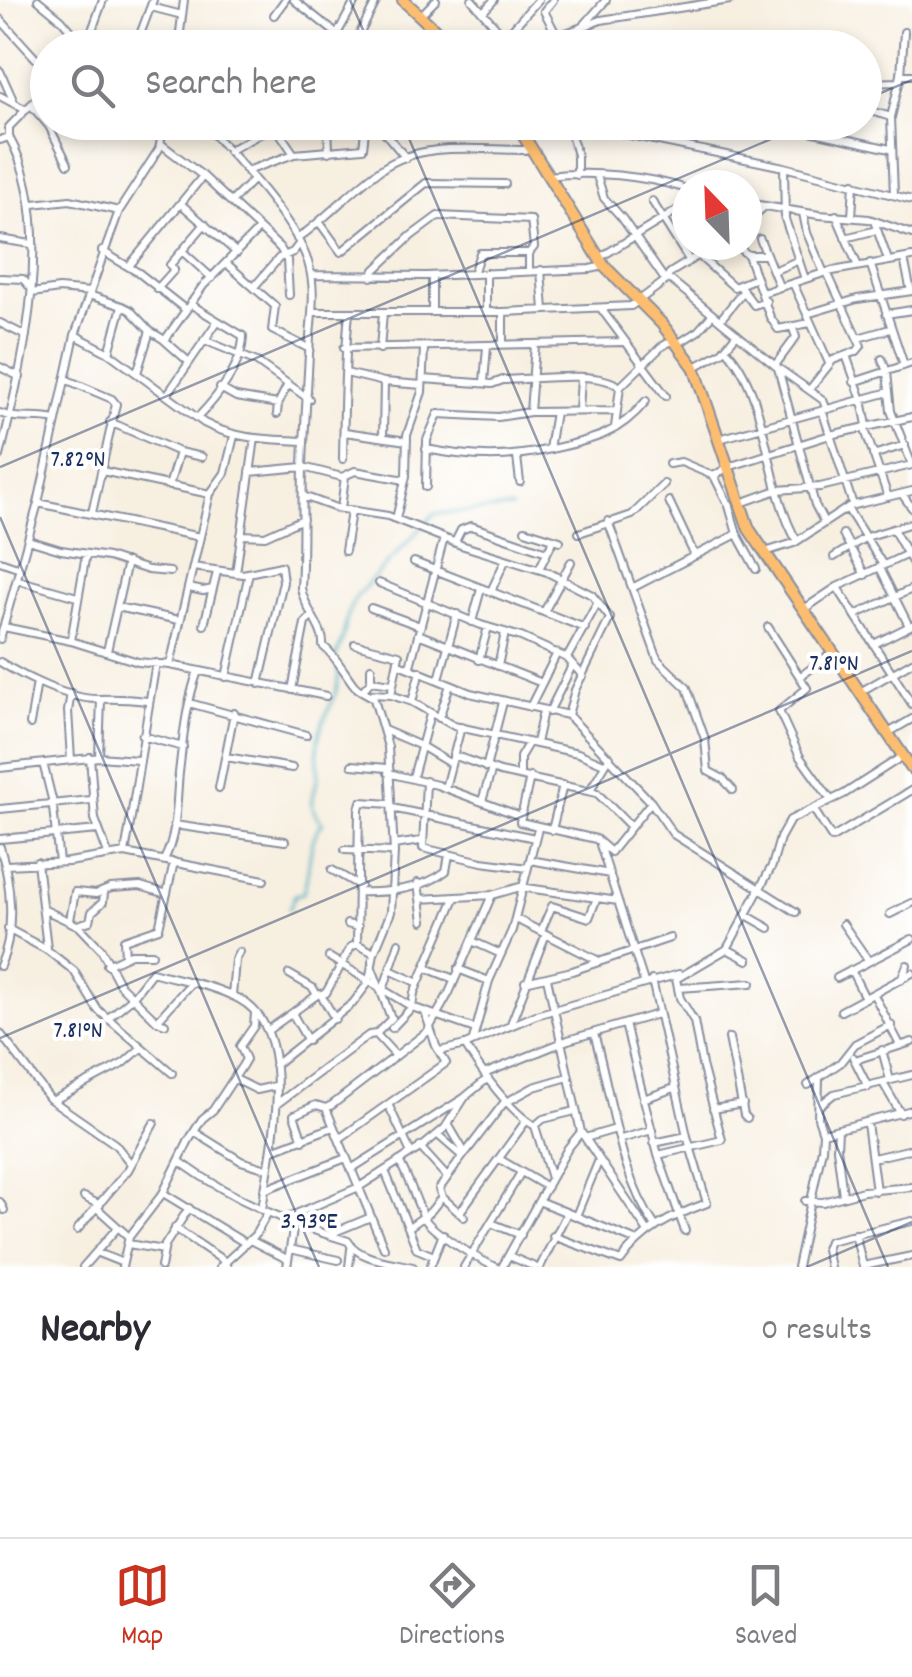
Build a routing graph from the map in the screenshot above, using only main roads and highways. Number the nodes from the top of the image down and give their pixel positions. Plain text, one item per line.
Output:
1 (404, 0) edge
2 (435, 30) edge
3 (525, 140) edge
4 (912, 769) edge

1 - 2 main road
3 - 4 main road

